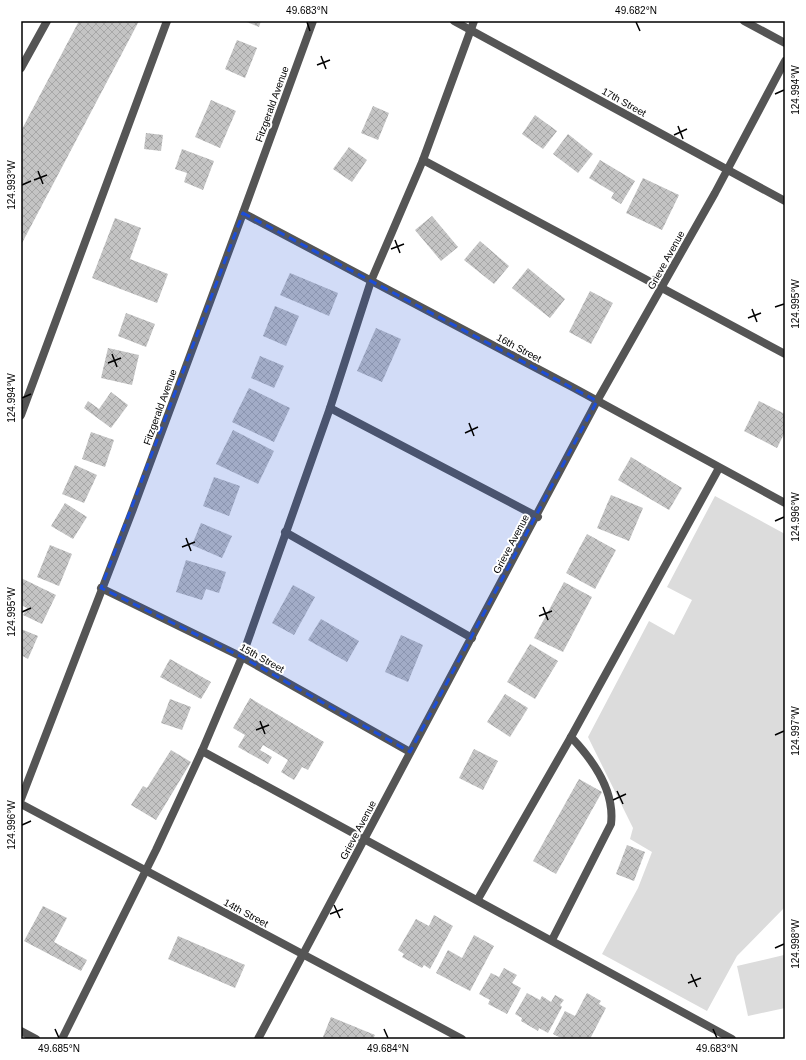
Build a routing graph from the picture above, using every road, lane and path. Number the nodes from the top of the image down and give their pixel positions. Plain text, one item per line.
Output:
1 (47, 21) edge
2 (167, 21) edge
3 (312, 21) edge
4 (454, 21) edge
5 (474, 21) edge
6 (744, 21) edge
7 (470, 30) junction
8 (785, 43) edge
9 (785, 61) edge
10 (21, 66) edge
11 (423, 160) junction
12 (727, 170) junction
13 (785, 201) edge
14 (243, 213) junction
15 (371, 281) junction
16 (663, 287) junction
17 (785, 354) edge
18 (597, 401) junction
19 (330, 408) junction
20 (21, 415) edge
21 (719, 468) junction
22 (785, 503) edge
23 (538, 517) junction
24 (285, 532) junction
25 (101, 588) junction
26 (472, 638) junction
27 (242, 657) junction
28 (571, 737) junction
29 (202, 751) junction
30 (410, 752) junction
31 (21, 799) edge
32 (21, 804) edge
33 (364, 839) junction
34 (146, 871) junction
35 (478, 900) junction
36 (552, 940) junction
37 (303, 955) junction
38 (21, 1031) edge
39 (36, 1039) edge
40 (62, 1039) edge
41 (258, 1039) edge
42 (462, 1039) edge
43 (732, 1039) edge

1 - 10 street
2 - 20 street
3 - 14 street, Fitzgerald Avenue
4 - 7 street, 17th Street
5 - 7 street
6 - 8 street
7 - 11 street
7 - 12 street, 17th Street
9 - 12 street, Grieve Avenue
11 - 15 street
11 - 16 street
12 - 13 street, 17th Street
12 - 16 street, Grieve Avenue
14 - 15 street, 16th Street
14 - 25 street, Fitzgerald Avenue
15 - 18 street, 16th Street
15 - 19 street
16 - 17 street
16 - 18 street, Grieve Avenue
18 - 21 street, 16th Street
18 - 23 street, Grieve Avenue
19 - 23 street
19 - 24 street
21 - 22 street, 16th Street
21 - 28 street
23 - 26 street, Grieve Avenue
24 - 26 street
24 - 27 street
25 - 27 street, 15th Street
25 - 31 street, Fitzgerald Avenue
26 - 30 street, Grieve Avenue
27 - 29 street
27 - 30 street, 15th Street
28 - 35 street
28 - 36 street
29 - 33 street
29 - 34 street
30 - 33 street, Grieve Avenue
32 - 34 street, 14th Street
33 - 35 street
33 - 37 street, Grieve Avenue
34 - 37 street, 14th Street
34 - 40 street
35 - 36 street
36 - 43 street
37 - 41 street, Grieve Avenue
37 - 42 street, 14th Street
38 - 39 street

